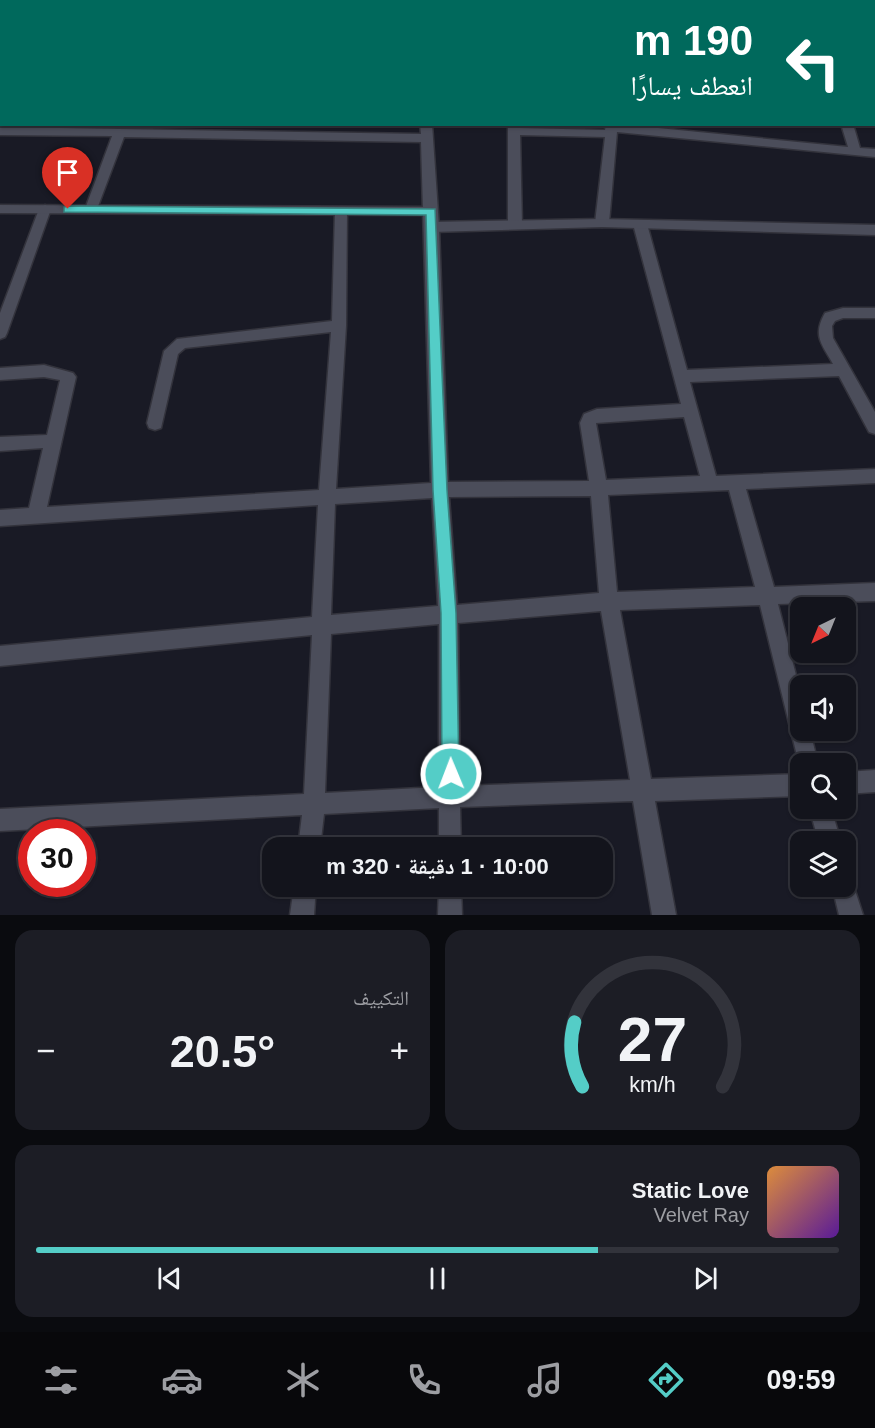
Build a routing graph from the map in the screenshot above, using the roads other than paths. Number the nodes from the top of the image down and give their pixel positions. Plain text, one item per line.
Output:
1 (848, 126) edge
2 (514, 128) edge
3 (612, 129) edge
4 (0, 131) edge
5 (426, 131) edge
6 (120, 132) junction
7 (855, 151) junction
8 (875, 153) edge
9 (0, 209) edge
10 (45, 209) junction
11 (91, 209) junction
12 (341, 212) junction
13 (431, 219) junction
14 (602, 223) junction
15 (640, 224) junction
16 (515, 225) junction
17 (875, 230) edge
18 (0, 295) edge
19 (15, 295) junction
20 (875, 313) edge
21 (339, 326) junction
22 (0, 333) edge
23 (843, 370) junction
24 (0, 374) edge
25 (681, 375) junction
26 (690, 410) junction
27 (155, 423) dead end
28 (875, 427) edge
29 (54, 441) junction
30 (0, 444) edge
31 (875, 476) edge
32 (710, 483) junction
33 (736, 483) junction
34 (599, 488) junction
35 (440, 490) junction
36 (327, 496) junction
37 (36, 516) junction
38 (0, 518) edge
39 (875, 592) edge
40 (767, 596) junction
41 (609, 602) junction
42 (448, 613) junction
43 (323, 624) junction
44 (0, 656) edge
45 (804, 753) edge
46 (875, 781) edge
47 (856, 782) edge
48 (790, 785) edge
49 (642, 789) junction
50 (451, 797) junction
51 (314, 803) junction
52 (0, 820) edge
53 (310, 837) edge
54 (450, 837) edge
55 (304, 897) edge
56 (450, 897) edge
57 (846, 897) edge
58 (302, 915) edge
59 (450, 915) edge
60 (664, 915) edge
61 (851, 915) edge

1 - 7 street
2 - 3 street
2 - 16 street
3 - 7 street
3 - 14 street
4 - 6 street
5 - 6 street
5 - 13 street
6 - 11 street
7 - 8 street
9 - 10 street
10 - 11 street
10 - 19 street
11 - 12 street
12 - 13 street
12 - 21 street
13 - 16 street
13 - 35 street
14 - 15 street
14 - 16 street
15 - 17 street
15 - 25 street
18 - 19 street
19 - 22 street
20 - 23 street
21 - 27 street
21 - 36 street
23 - 25 street
23 - 28 street
24 - 29 street
25 - 26 street
26 - 32 street
26 - 34 street
29 - 30 street
29 - 37 street
31 - 33 street
32 - 33 street
32 - 34 street
33 - 40 street
34 - 35 street
34 - 41 street
35 - 36 street
35 - 42 street
36 - 37 street
36 - 43 street
37 - 38 street
39 - 40 street
40 - 41 street
40 - 45 street
41 - 42 street
41 - 49 street
42 - 43 street
42 - 50 street
43 - 44 street
43 - 51 street
46 - 47 street
48 - 49 street
49 - 50 street
49 - 60 street
50 - 51 street
50 - 54 street
51 - 52 street
51 - 53 street
55 - 58 street
56 - 59 street
57 - 61 street

